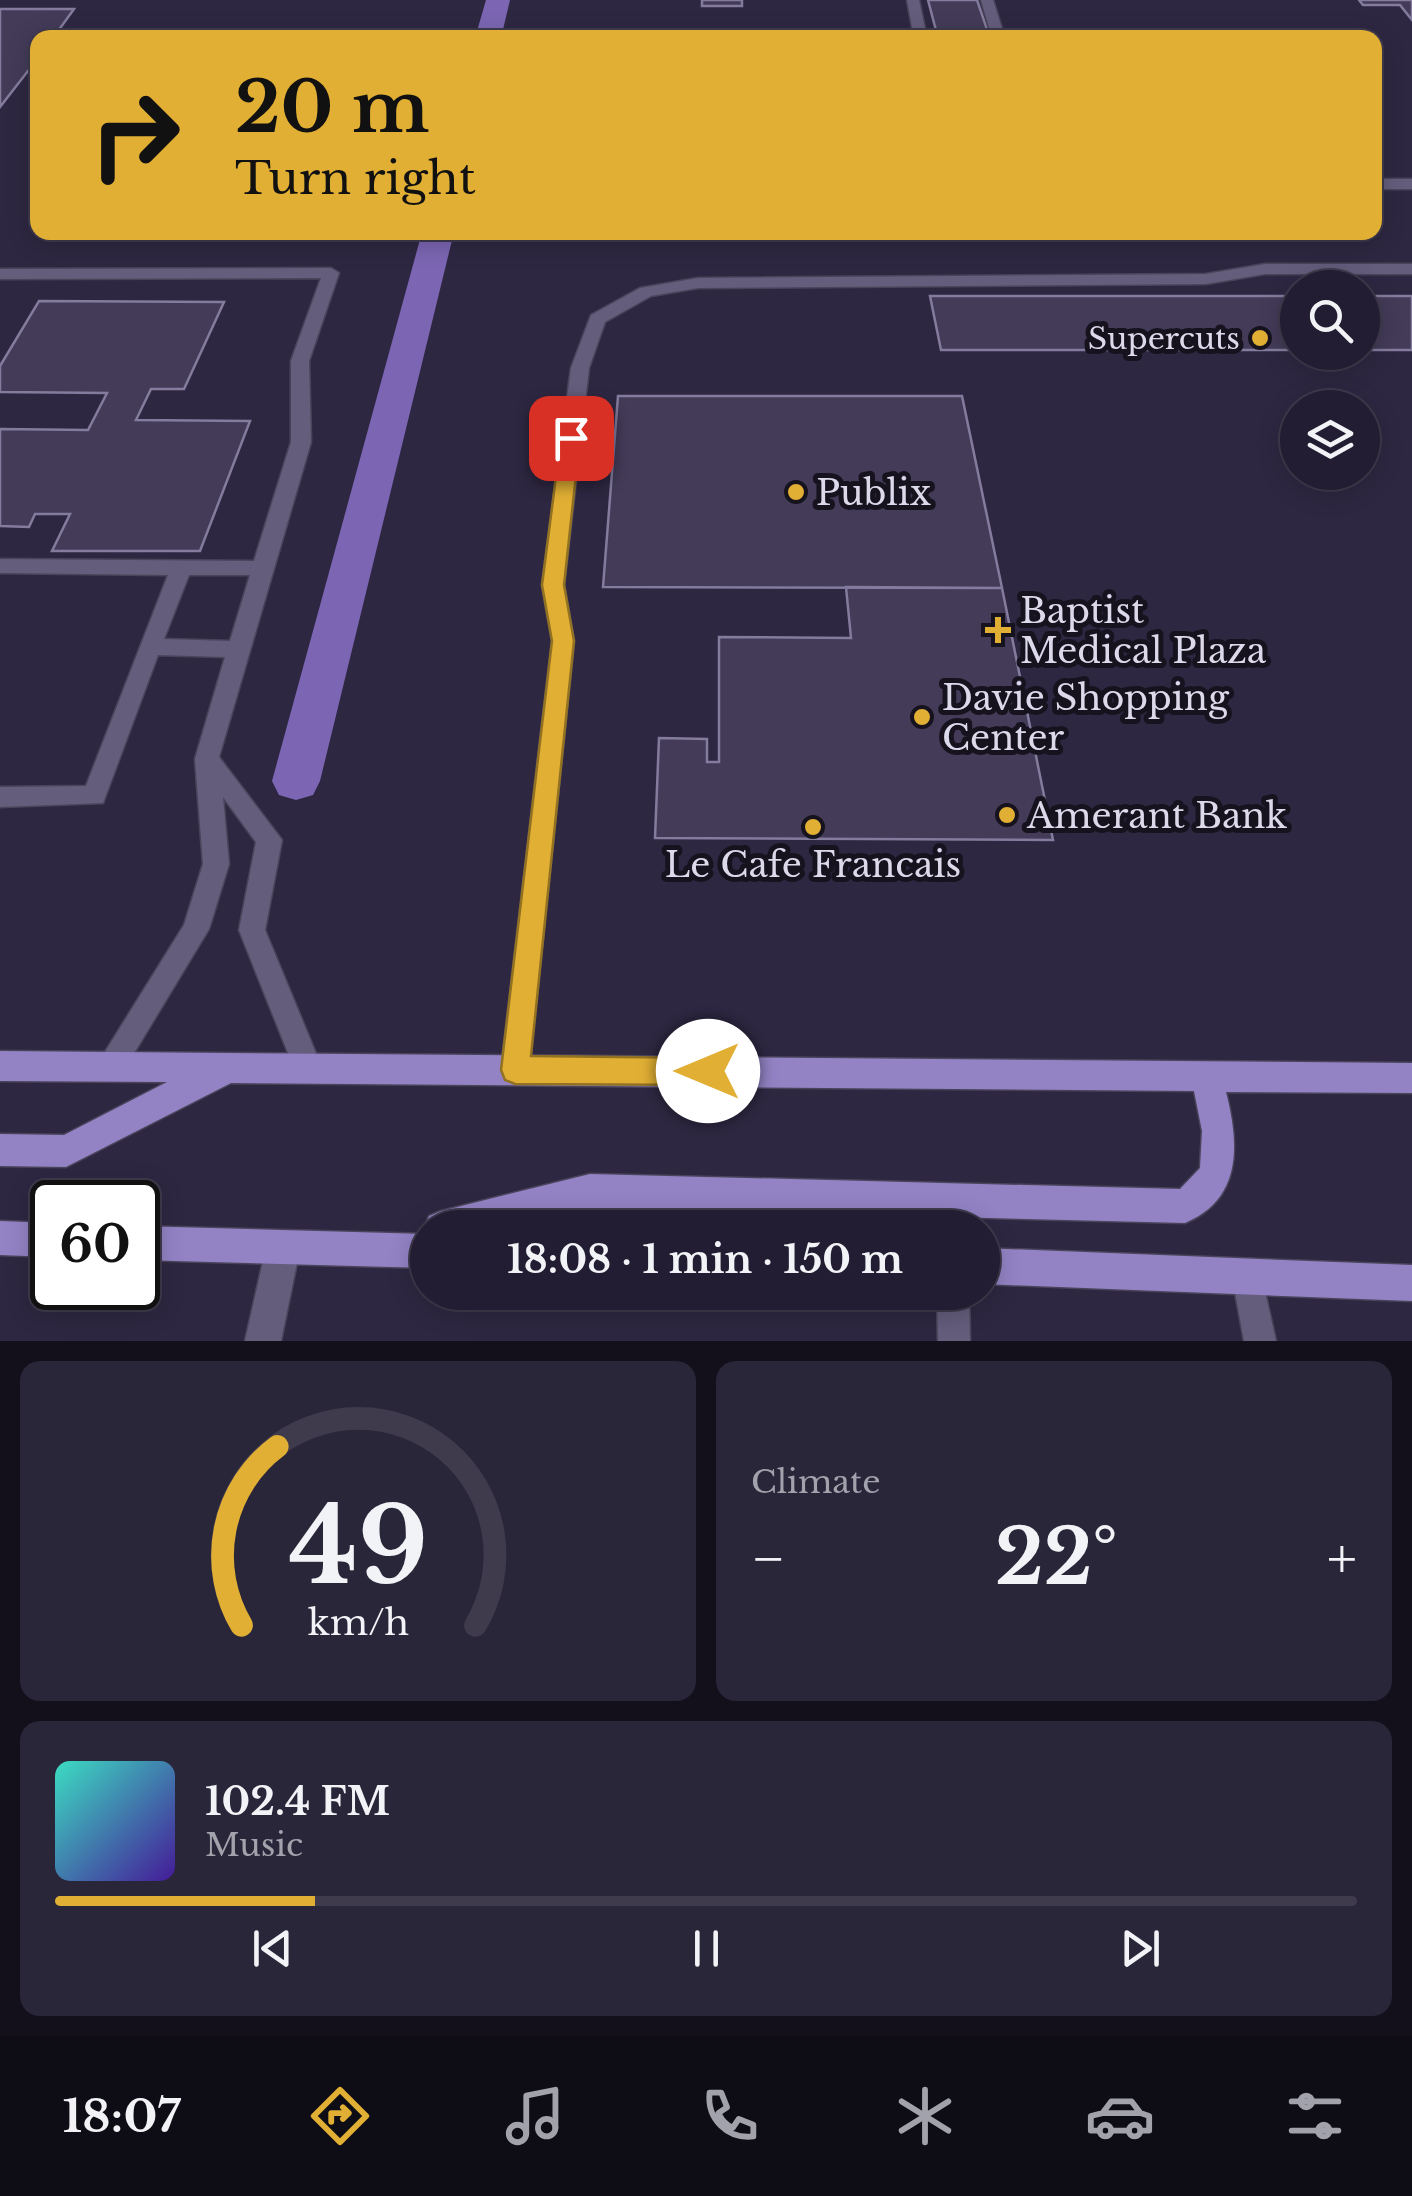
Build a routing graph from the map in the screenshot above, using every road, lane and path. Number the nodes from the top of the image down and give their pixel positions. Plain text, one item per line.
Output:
1 (913, 0) edge
2 (987, 0) edge
3 (919, 30) edge
4 (996, 30) edge
5 (1382, 184) edge
6 (1412, 184) edge
7 (1412, 270) edge
8 (0, 274) edge
9 (0, 566) edge
10 (182, 568) junction
11 (263, 568) junction
12 (150, 647) junction
13 (238, 648) junction
14 (207, 758) junction
15 (0, 798) edge
16 (0, 1066) edge
17 (109, 1068) junction
18 (228, 1068) junction
19 (308, 1068) junction
20 (515, 1070) junction
21 (1207, 1076) junction
22 (1412, 1078) edge
23 (0, 1150) edge
24 (512, 1210) edge
25 (410, 1236) edge
26 (0, 1238) edge
27 (30, 1239) edge
28 (160, 1243) edge
29 (283, 1248) junction
30 (358, 1249) junction
31 (410, 1250) edge
32 (1000, 1267) edge
33 (1248, 1276) junction
34 (1412, 1283) edge
35 (953, 1310) edge
36 (263, 1341) edge
37 (954, 1341) edge
38 (1260, 1341) edge

1 - 3 lane
2 - 4 lane
5 - 6 lane
7 - 20 lane
8 - 11 lane
9 - 10 lane
10 - 11 lane
10 - 12 lane
11 - 13 lane
12 - 13 lane
12 - 15 lane
13 - 14 lane
14 - 17 lane
14 - 19 lane
16 - 17 main road
17 - 18 main road
18 - 19 main road
18 - 23 main road
19 - 20 main road
20 - 21 main road
21 - 22 main road
21 - 24 main road
25 - 30 main road
26 - 27 main road
28 - 29 main road
29 - 30 main road
29 - 36 street
30 - 31 main road
32 - 33 main road
33 - 34 main road
33 - 38 lane
35 - 37 lane

